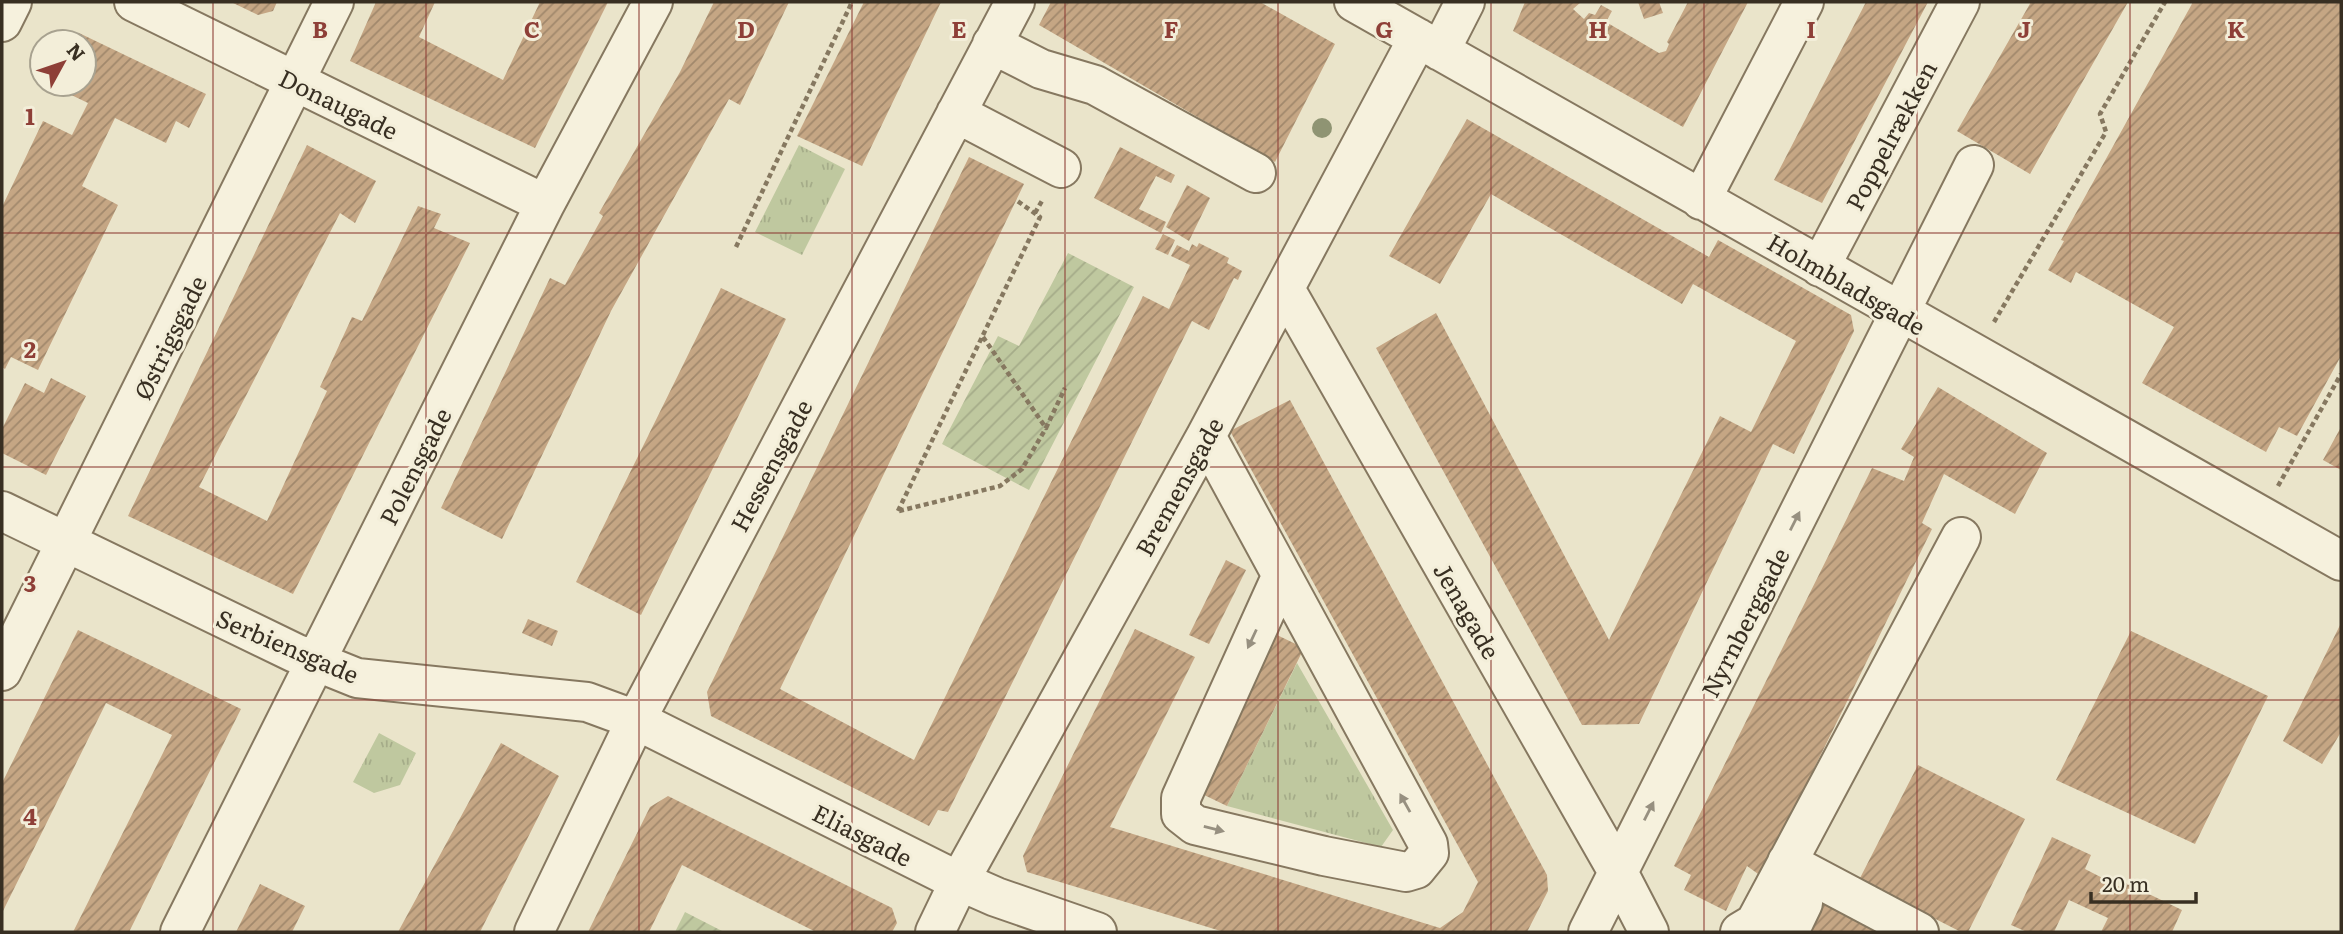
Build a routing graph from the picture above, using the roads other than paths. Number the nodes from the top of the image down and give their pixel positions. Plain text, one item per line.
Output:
1 (12, 2) edge
2 (134, 2) edge
3 (334, 2) edge
4 (653, 2) edge
5 (1014, 2) edge
6 (1354, 2) edge
7 (1465, 2) edge
8 (1804, 2) edge
9 (1960, 2) edge
10 (2, 22) edge
11 (992, 44) junction
12 (1429, 45) junction
13 (294, 81) junction
14 (956, 113) junction
15 (1974, 165) dead end
16 (1061, 168) dead end
17 (1256, 173) dead end
18 (1701, 200) junction
19 (545, 204) junction
20 (1819, 267) junction
21 (1285, 289) junction
22 (1900, 313) junction
23 (1206, 436) junction
24 (2, 511) edge
25 (1961, 537) dead end
26 (67, 543) junction
27 (2341, 561) edge
28 (1281, 578) junction
29 (315, 662) junction
30 (2, 671) edge
31 (636, 720) junction
32 (1787, 862) junction
33 (1618, 872) junction
34 (960, 880) junction
35 (180, 932) edge
36 (534, 932) edge
37 (935, 932) edge
38 (1092, 932) edge
39 (1588, 932) edge
40 (1649, 932) edge
41 (1740, 932) edge
42 (1919, 932) edge

1 - 10 street
2 - 13 street, Donaugade
3 - 13 street, Østrigsgade
4 - 19 street, Polensgade
5 - 11 street, Hessensgade
6 - 12 street, Holmbladsgade
7 - 12 street, Bremensgade
8 - 18 street
9 - 20 street, Poppelrækken
11 - 14 street, Hessensgade
11 - 17 street
12 - 18 street, Holmbladsgade
12 - 21 street, Bremensgade
13 - 19 street, Donaugade
13 - 26 street, Østrigsgade
14 - 16 street
14 - 31 street, Hessensgade
15 - 22 street, Nyrnberggade
18 - 20 street, Holmbladsgade
19 - 29 street, Polensgade
20 - 22 street, Holmbladsgade
21 - 23 street, Bremensgade
21 - 33 street, Jenagade
22 - 27 street, Holmbladsgade
33 -> 22 street, Nyrnberggade
23 - 28 street
23 - 34 street, Bremensgade
24 - 26 street, Serbiensgade
25 - 32 street
26 - 29 street, Serbiensgade
26 - 30 street, Østrigsgade
28 -> 28 street
29 - 31 street, Serbiensgade
29 - 35 street, Polensgade
31 - 34 street, Eliasgade
31 - 36 street, Hessensgade
32 - 41 street
32 - 42 street
33 - 39 street, Nyrnberggade
33 - 40 street, Jenagade
34 - 37 street, Bremensgade
34 - 38 street, Eliasgade

